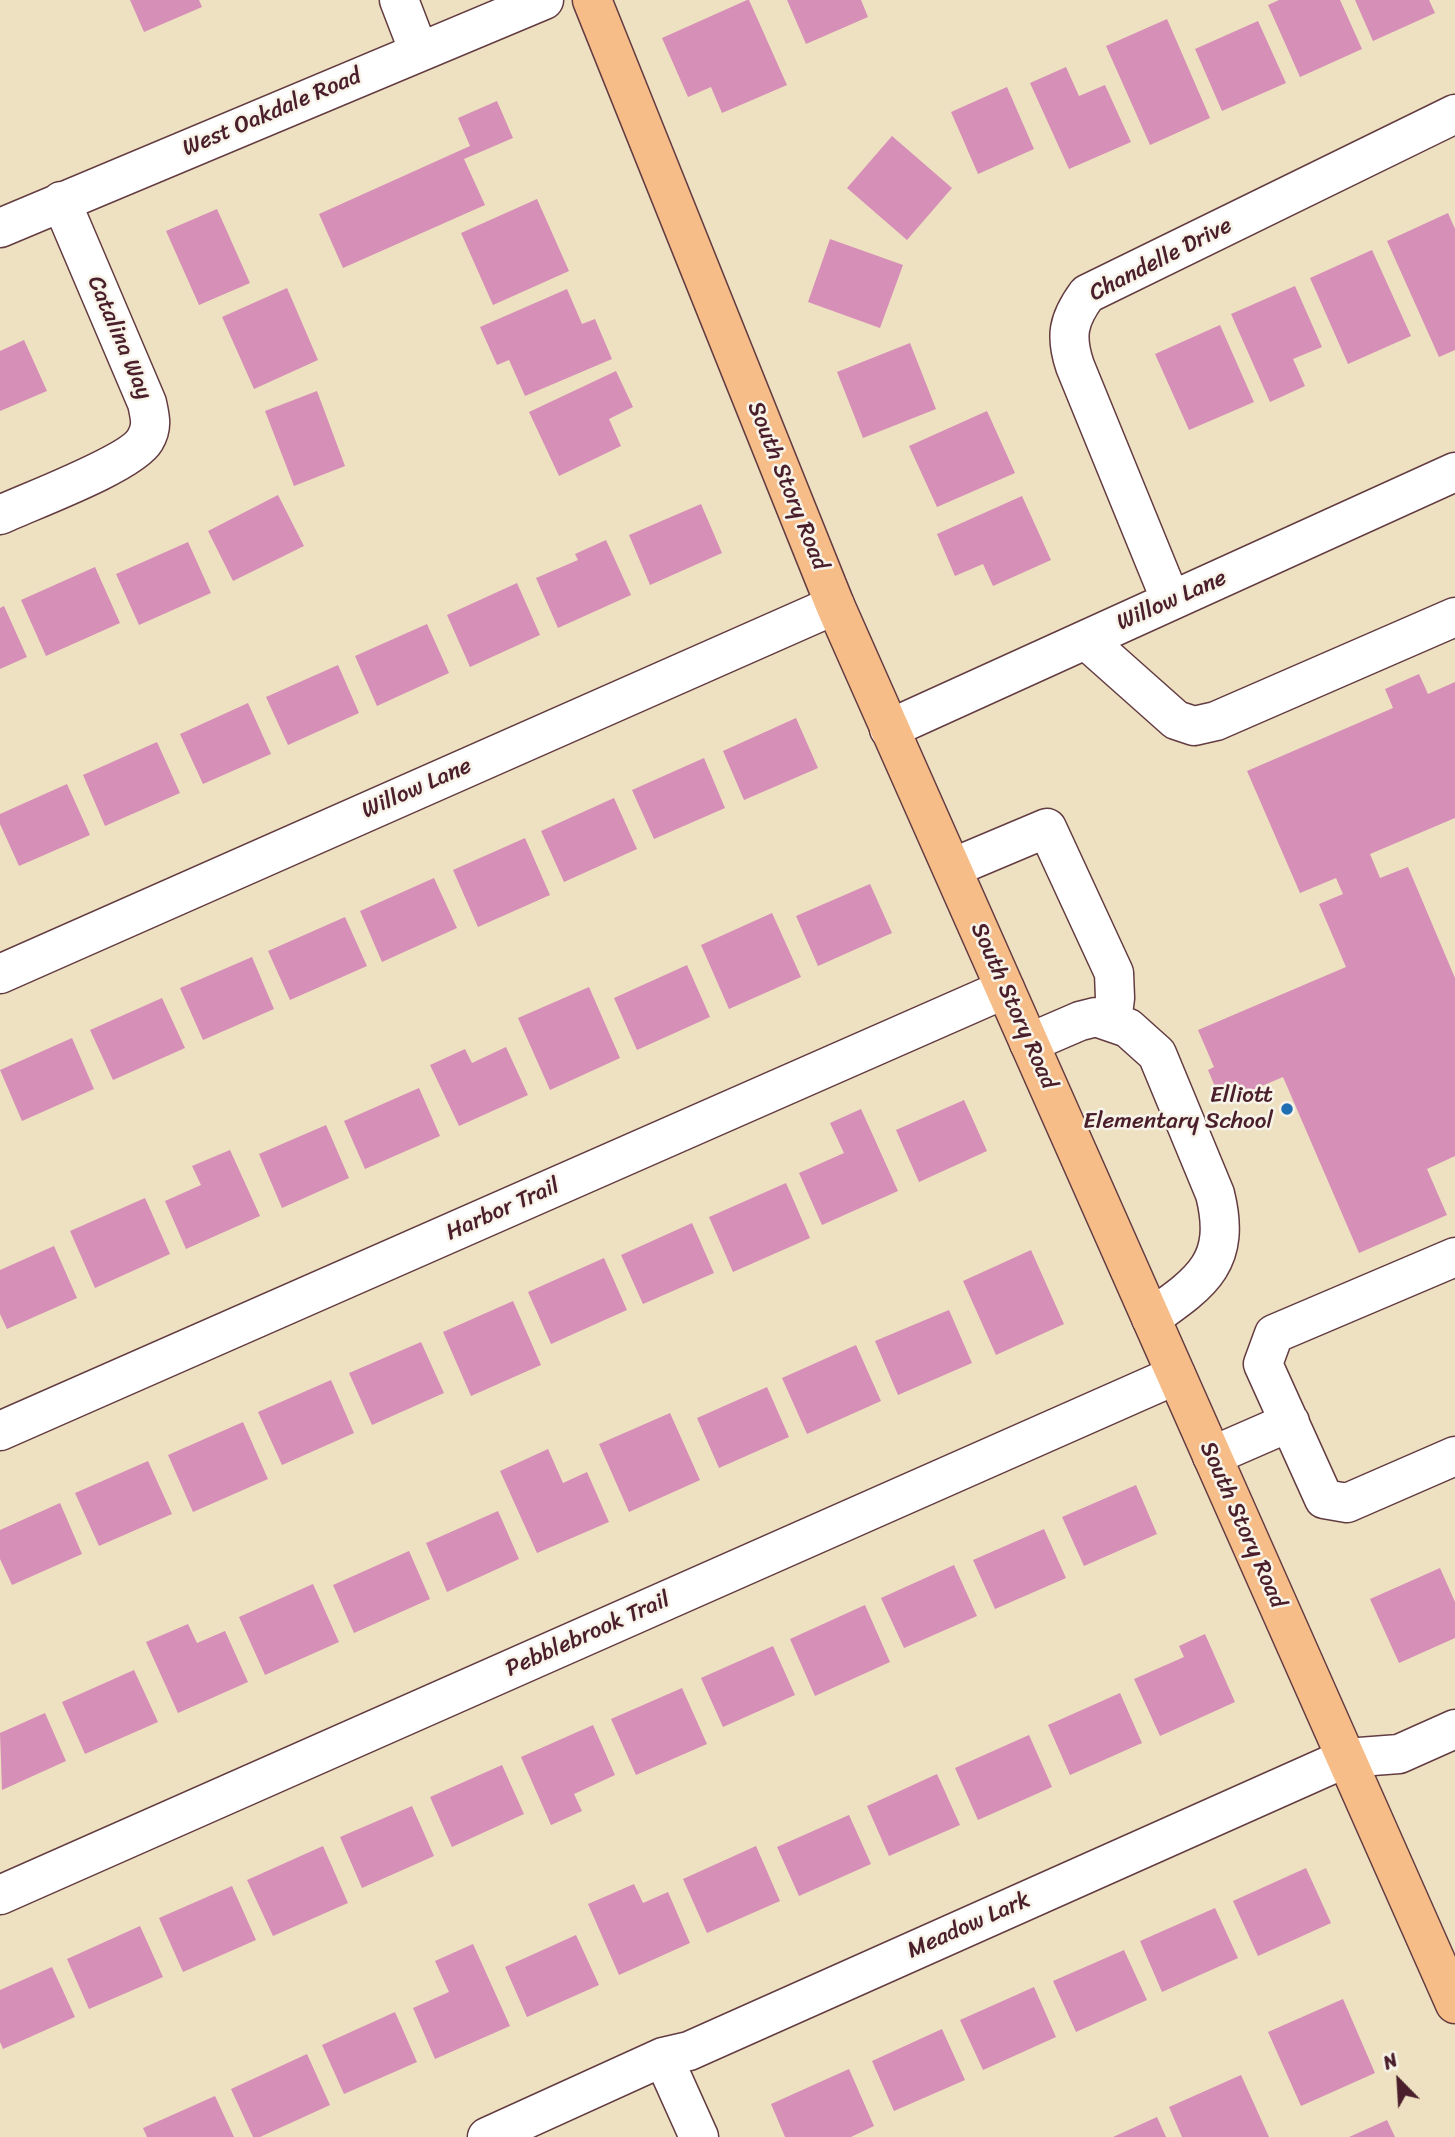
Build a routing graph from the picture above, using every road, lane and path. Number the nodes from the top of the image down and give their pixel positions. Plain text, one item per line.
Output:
1 (399, 0) edge
2 (544, 0) edge
3 (592, 0) edge
4 (419, 52) junction
5 (1455, 114) edge
6 (61, 201) junction
7 (0, 228) edge
8 (1455, 472) edge
9 (0, 515) edge
10 (1171, 601) junction
11 (835, 605) junction
12 (1455, 617) edge
13 (1086, 640) junction
14 (889, 729) junction
15 (951, 868) junction
16 (0, 974) edge
17 (1005, 989) junction
18 (1112, 1022) junction
19 (1029, 1043) junction
20 (1455, 1257) edge
21 (1151, 1318) junction
22 (1176, 1375) junction
23 (1290, 1422) junction
24 (0, 1432) edge
25 (1212, 1456) junction
26 (1455, 1456) edge
27 (1455, 1729) edge
28 (1346, 1758) junction
29 (0, 1895) edge
30 (1455, 2004) edge
31 (663, 2057) junction
32 (487, 2137) edge
33 (699, 2137) edge

1 - 4 street
2 - 4 street, West Oakdale Road
3 - 11 main road, South Story Road
4 - 6 street, West Oakdale Road
5 - 10 street, Chandelle Drive
6 - 7 street, West Oakdale Road
6 - 9 street, Catalina Way
8 - 10 street, Willow Lane
10 - 13 street, Willow Lane
11 - 14 main road, South Story Road
11 - 16 street, Willow Lane
12 - 13 street
13 - 14 street, Willow Lane
14 - 15 main road, South Story Road
15 - 17 main road, South Story Road
15 - 18 street
17 - 19 main road, South Story Road
17 - 24 street, Harbor Trail
18 - 19 street
18 - 21 street
19 - 21 main road, South Story Road
20 - 23 street
21 - 22 main road, South Story Road
22 - 25 main road, South Story Road
22 - 29 street, Pebblebrook Trail
23 - 25 street
23 - 26 street
25 - 28 main road, South Story Road
27 - 28 street, Meadow Lark
28 - 30 main road, South Story Road
28 - 31 street, Meadow Lark
31 - 32 street, Meadow Lark
31 - 33 street

